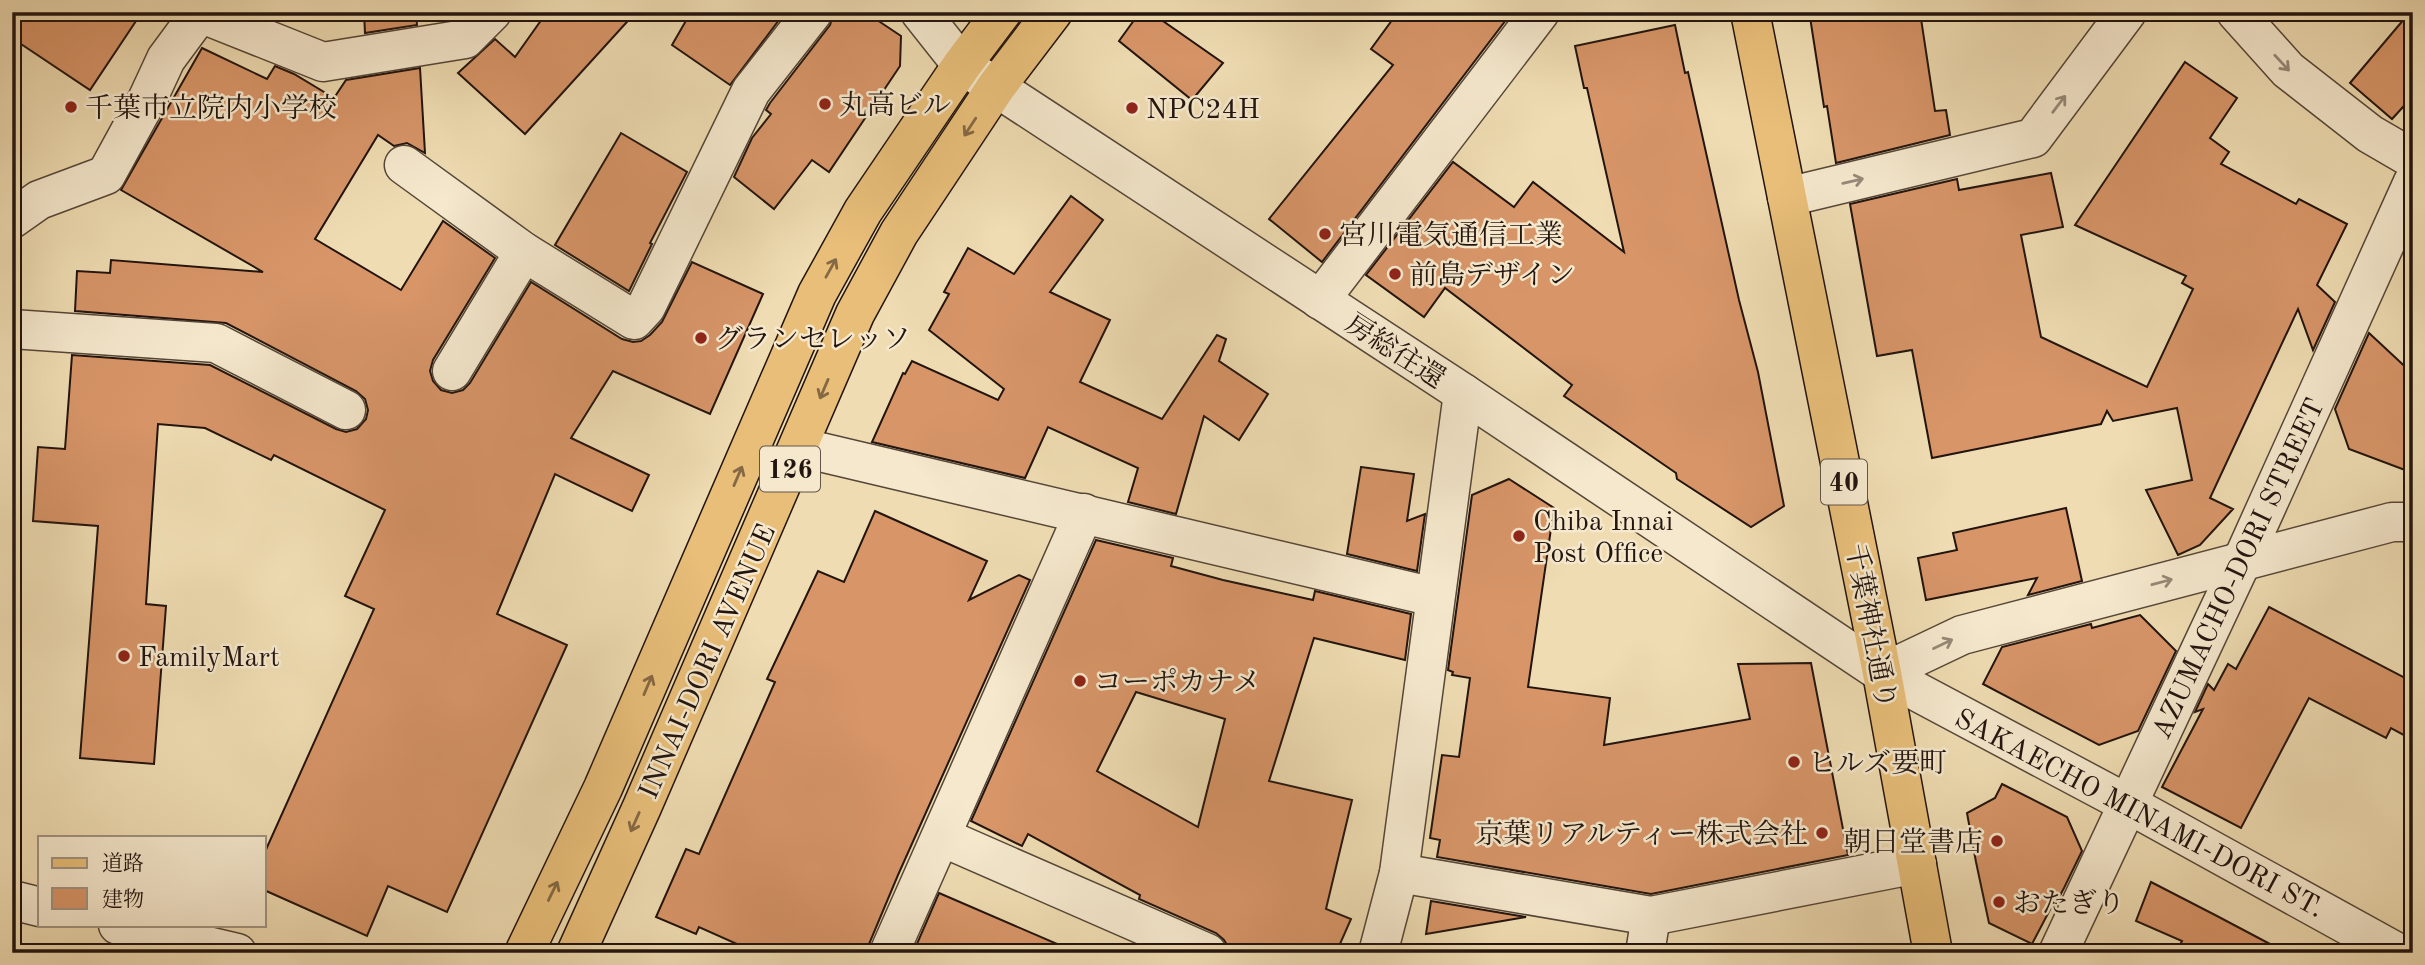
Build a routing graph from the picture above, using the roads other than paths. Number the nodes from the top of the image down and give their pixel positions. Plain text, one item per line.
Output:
1 (492, 12) edge
2 (813, 12) edge
3 (920, 12) edge
4 (1002, 12) edge
5 (1053, 12) edge
6 (1540, 12) edge
7 (1750, 12) edge
8 (2127, 12) edge
9 (2236, 12) edge
10 (962, 65) junction
11 (996, 87) junction
12 (2413, 159) edge
13 (404, 165) dead end
14 (2413, 182) edge
15 (1787, 197) junction
16 (12, 219) edge
17 (524, 252) junction
18 (1320, 300) junction
19 (12, 329) edge
20 (452, 371) dead end
21 (1463, 393) junction
22 (346, 410) dead end
23 (799, 447) junction
24 (2413, 490) edge
25 (1084, 513) junction
26 (2402, 522) edge
27 (2242, 561) junction
28 (1434, 597) junction
29 (1882, 673) junction
30 (2128, 804) junction
31 (942, 837) junction
32 (1917, 864) junction
33 (1399, 873) junction
34 (12, 900) edge
35 (38, 906) edge
36 (122, 926) edge
37 (1648, 934) edge
38 (2413, 947) edge
39 (237, 953) edge
40 (524, 953) edge
41 (576, 953) edge
42 (889, 953) edge
43 (1207, 953) edge
44 (1378, 953) edge
45 (1933, 953) edge
46 (2058, 953) edge
47 (2398, 953) edge
48 (2408, 953) edge

1 - 16 street
2 - 17 street
3 - 10 street, 房総往還
4 - 10 main road, INNAI-DORI AVENUE / 126
5 - 11 main road, INNAI-DORI AVENUE / 126
6 - 18 street
7 - 15 main road, 千葉神社通り / 40
15 -> 8 street
9 -> 12 street
10 - 11 street, 房総往還
40 -> 10 main road, INNAI-DORI AVENUE / 126
11 - 18 street, 房総往還
11 -> 23 main road, INNAI-DORI AVENUE / 126
13 - 17 street
14 - 27 street, AZUMACHO-DORI STREET
15 - 29 main road, 千葉神社通り / 40
17 - 20 street
18 - 21 street, 房総往還
19 - 22 street
21 - 28 street, 房総往還
21 - 29 street, SAKAECHO MINAMI-DORI ST.
23 - 25 street
23 -> 41 main road, INNAI-DORI AVENUE / 126
24 - 26 street
25 - 28 street
25 - 31 street
26 - 27 street
29 -> 27 street
27 - 30 street, AZUMACHO-DORI STREET
28 - 33 street, 房総往還
29 - 30 street, SAKAECHO MINAMI-DORI ST.
29 - 32 main road, 千葉神社通り / 40
30 - 46 street, AZUMACHO-DORI STREET
30 - 47 street, SAKAECHO MINAMI-DORI ST.
31 - 42 street
31 - 43 street
32 - 37 street
32 - 45 main road, 千葉神社通り / 40
33 - 37 street
33 - 44 street, 房総往還
34 - 35 street
36 - 39 street
38 - 48 street

